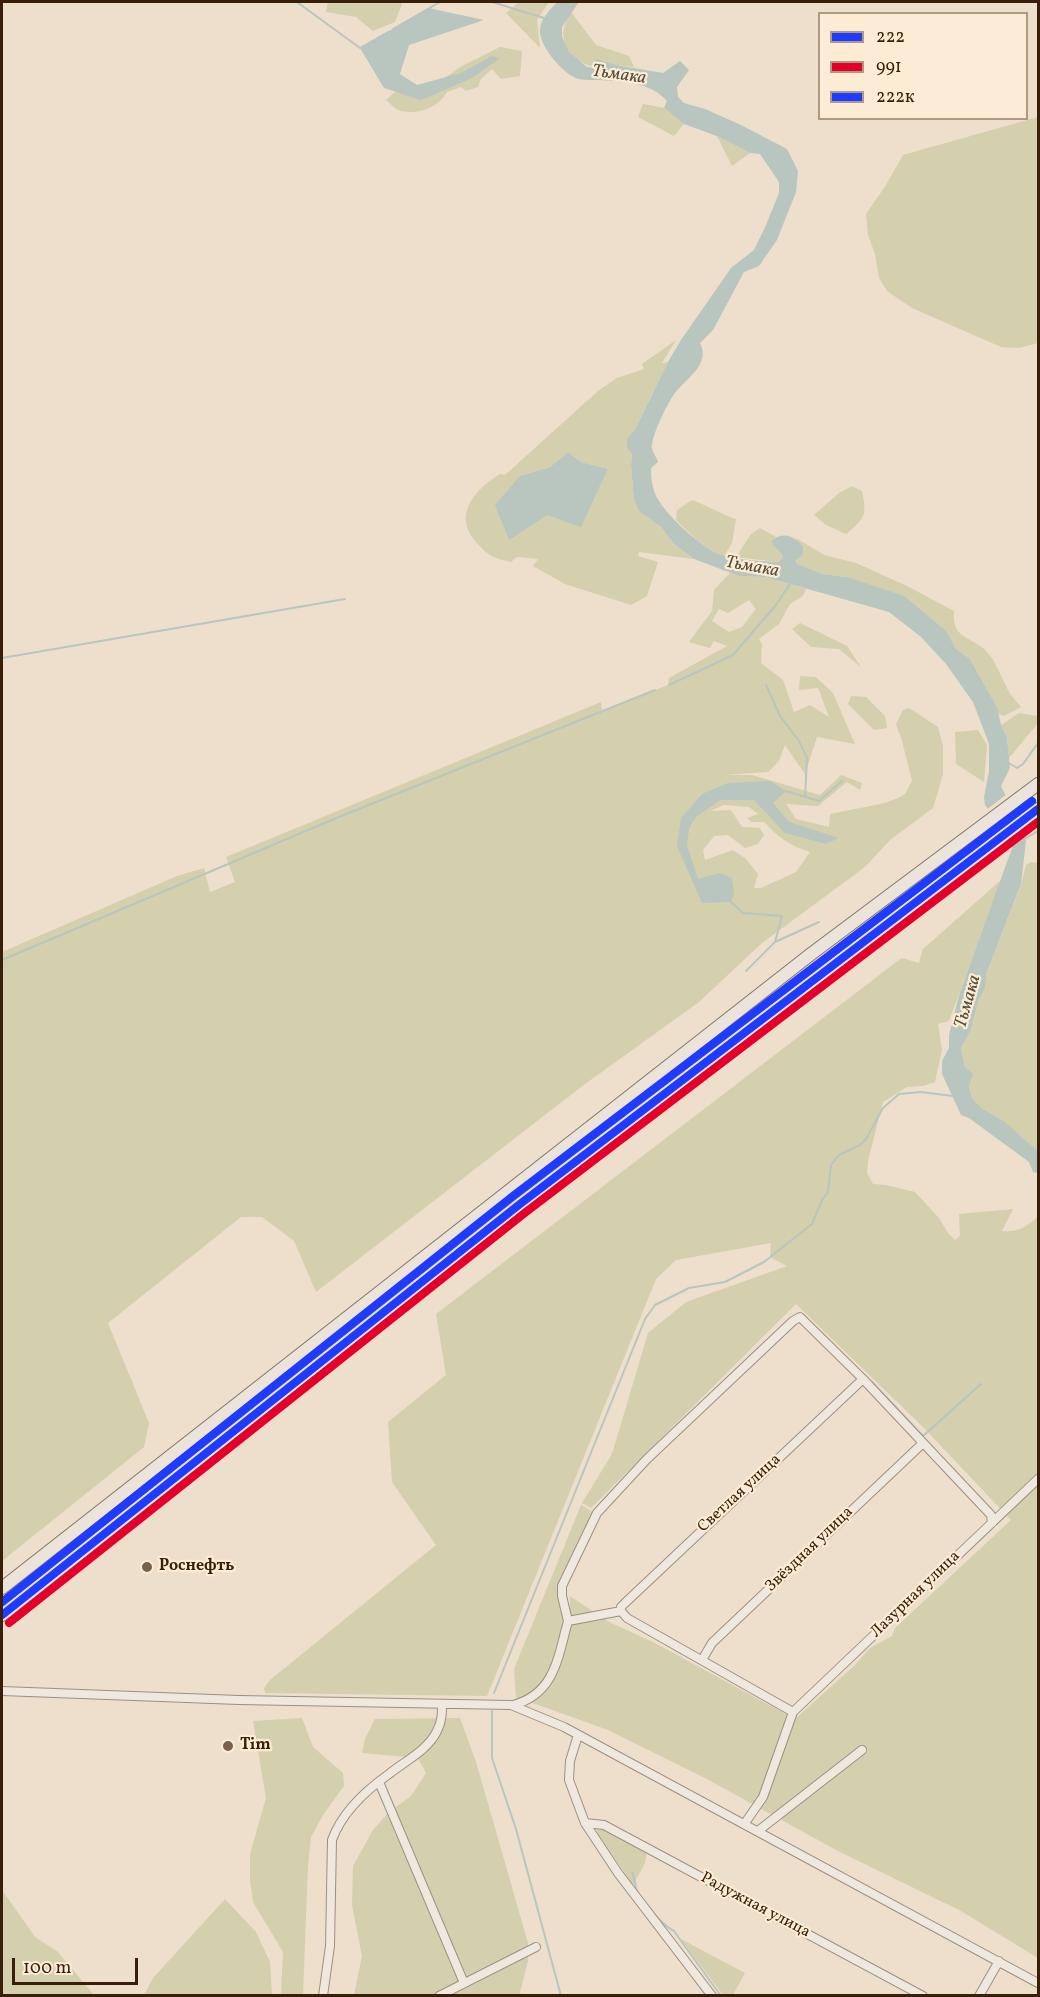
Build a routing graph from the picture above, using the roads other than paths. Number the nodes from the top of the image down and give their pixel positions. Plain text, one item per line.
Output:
1 (1038, 784) edge
2 (1037, 811) edge
3 (863, 1379) junction
4 (923, 1443) junction
5 (1038, 1479) edge
6 (992, 1522) junction
7 (2, 1588) edge
8 (621, 1611) junction
9 (2, 1615) edge
10 (568, 1621) junction
11 (702, 1660) junction
12 (2, 1691) edge
13 (442, 1704) junction
14 (511, 1706) junction
15 (793, 1712) junction
16 (578, 1735) junction
17 (862, 1750) dead end
18 (378, 1782) junction
19 (585, 1823) junction
20 (745, 1824) junction
21 (758, 1831) junction
22 (537, 1947) dead end
23 (999, 1961) junction
24 (464, 1983) junction
25 (1038, 1983) edge
26 (324, 1995) edge
27 (439, 1995) edge
28 (712, 1995) edge
29 (923, 1995) edge
30 (979, 1995) edge

1 - 7 highway
2 - 9 highway
3 - 4 street
3 - 8 street, Светлая улица
3 - 10 street
4 - 6 street
4 - 11 street, Звёздная улица
5 - 6 street, Лазурная улица
6 - 15 street, Лазурная улица
8 - 10 street
8 - 11 street
10 - 14 street
11 - 15 street
12 - 13 street
13 - 14 street
13 - 18 street
14 - 16 street
15 - 20 street
16 - 19 street
16 - 20 street
17 - 21 street
18 - 24 street
18 - 26 street
19 - 28 street
19 - 29 street, Радужная улица
20 - 21 street
21 - 23 street
22 - 24 street
23 - 25 street
23 - 30 street
24 - 27 street

